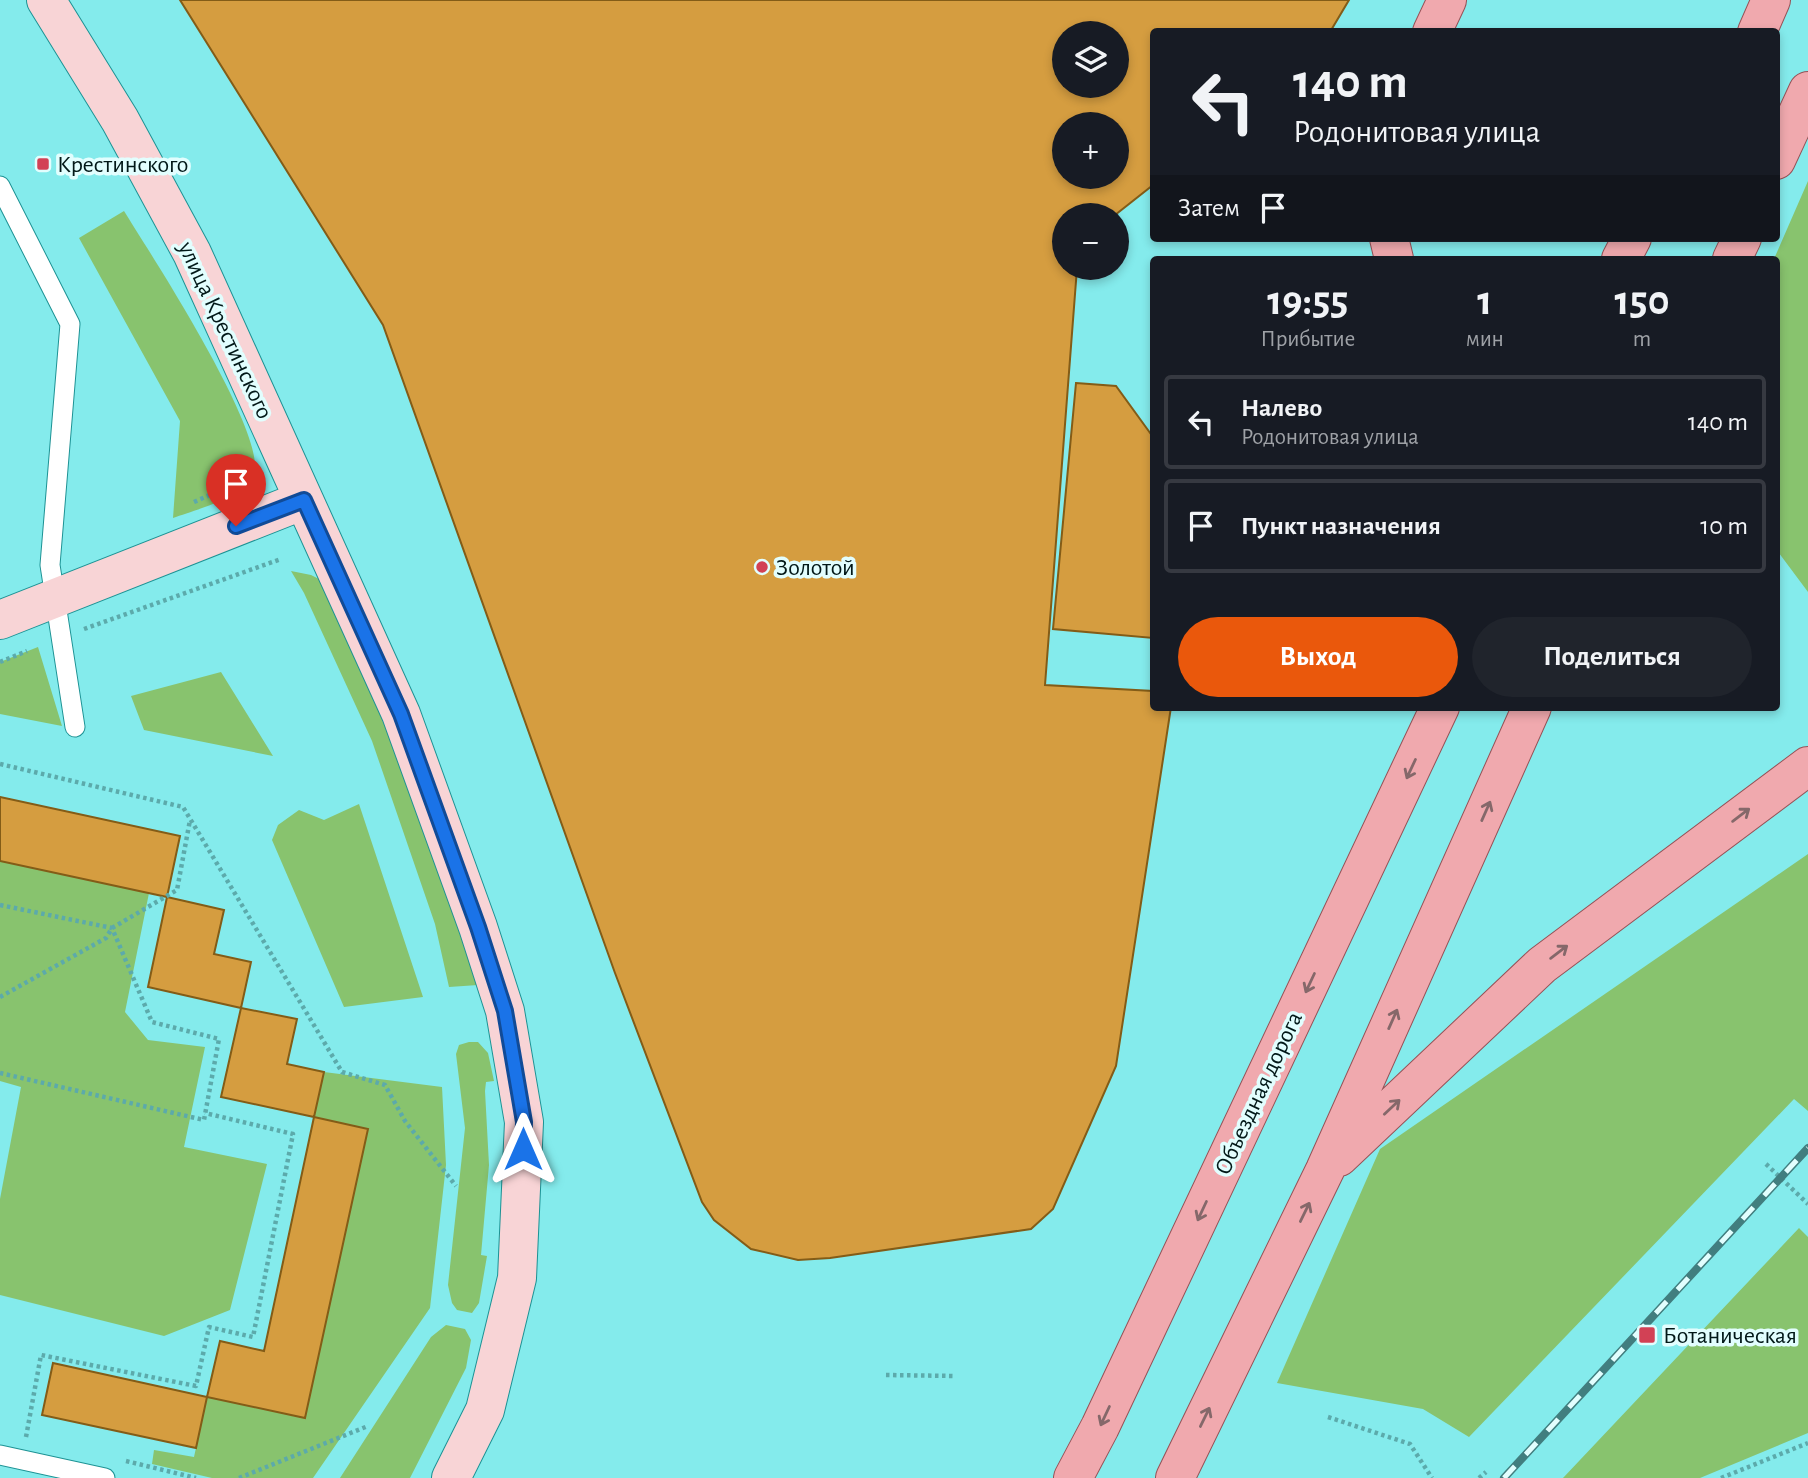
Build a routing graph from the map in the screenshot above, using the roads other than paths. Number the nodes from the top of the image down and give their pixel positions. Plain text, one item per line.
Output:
1 (46, 0) edge
2 (1447, 0) edge
3 (1771, 0) edge
4 (1434, 28) edge
5 (1759, 28) edge
6 (1808, 91) edge
7 (1780, 151) edge
8 (0, 186) edge
9 (304, 500) junction
10 (55, 598) junction
11 (0, 620) edge
12 (1438, 711) edge
13 (1530, 711) edge
14 (75, 727) dead end
15 (1808, 766) edge
16 (1325, 1170) junction
17 (0, 1455) edge
18 (104, 1478) edge
19 (451, 1478) edge
20 (1073, 1478) edge
21 (1175, 1478) edge

1 - 9 street, улица Крестинского
2 - 4 main road
3 - 5 main road
6 - 7 main road
8 - 10 lane
9 - 10 street
9 - 19 street, улица Крестинского
10 - 11 street
10 - 14 lane
12 -> 20 main road, Объездная дорога
16 -> 13 main road
16 -> 15 main road
21 -> 16 main road
17 - 18 lane

